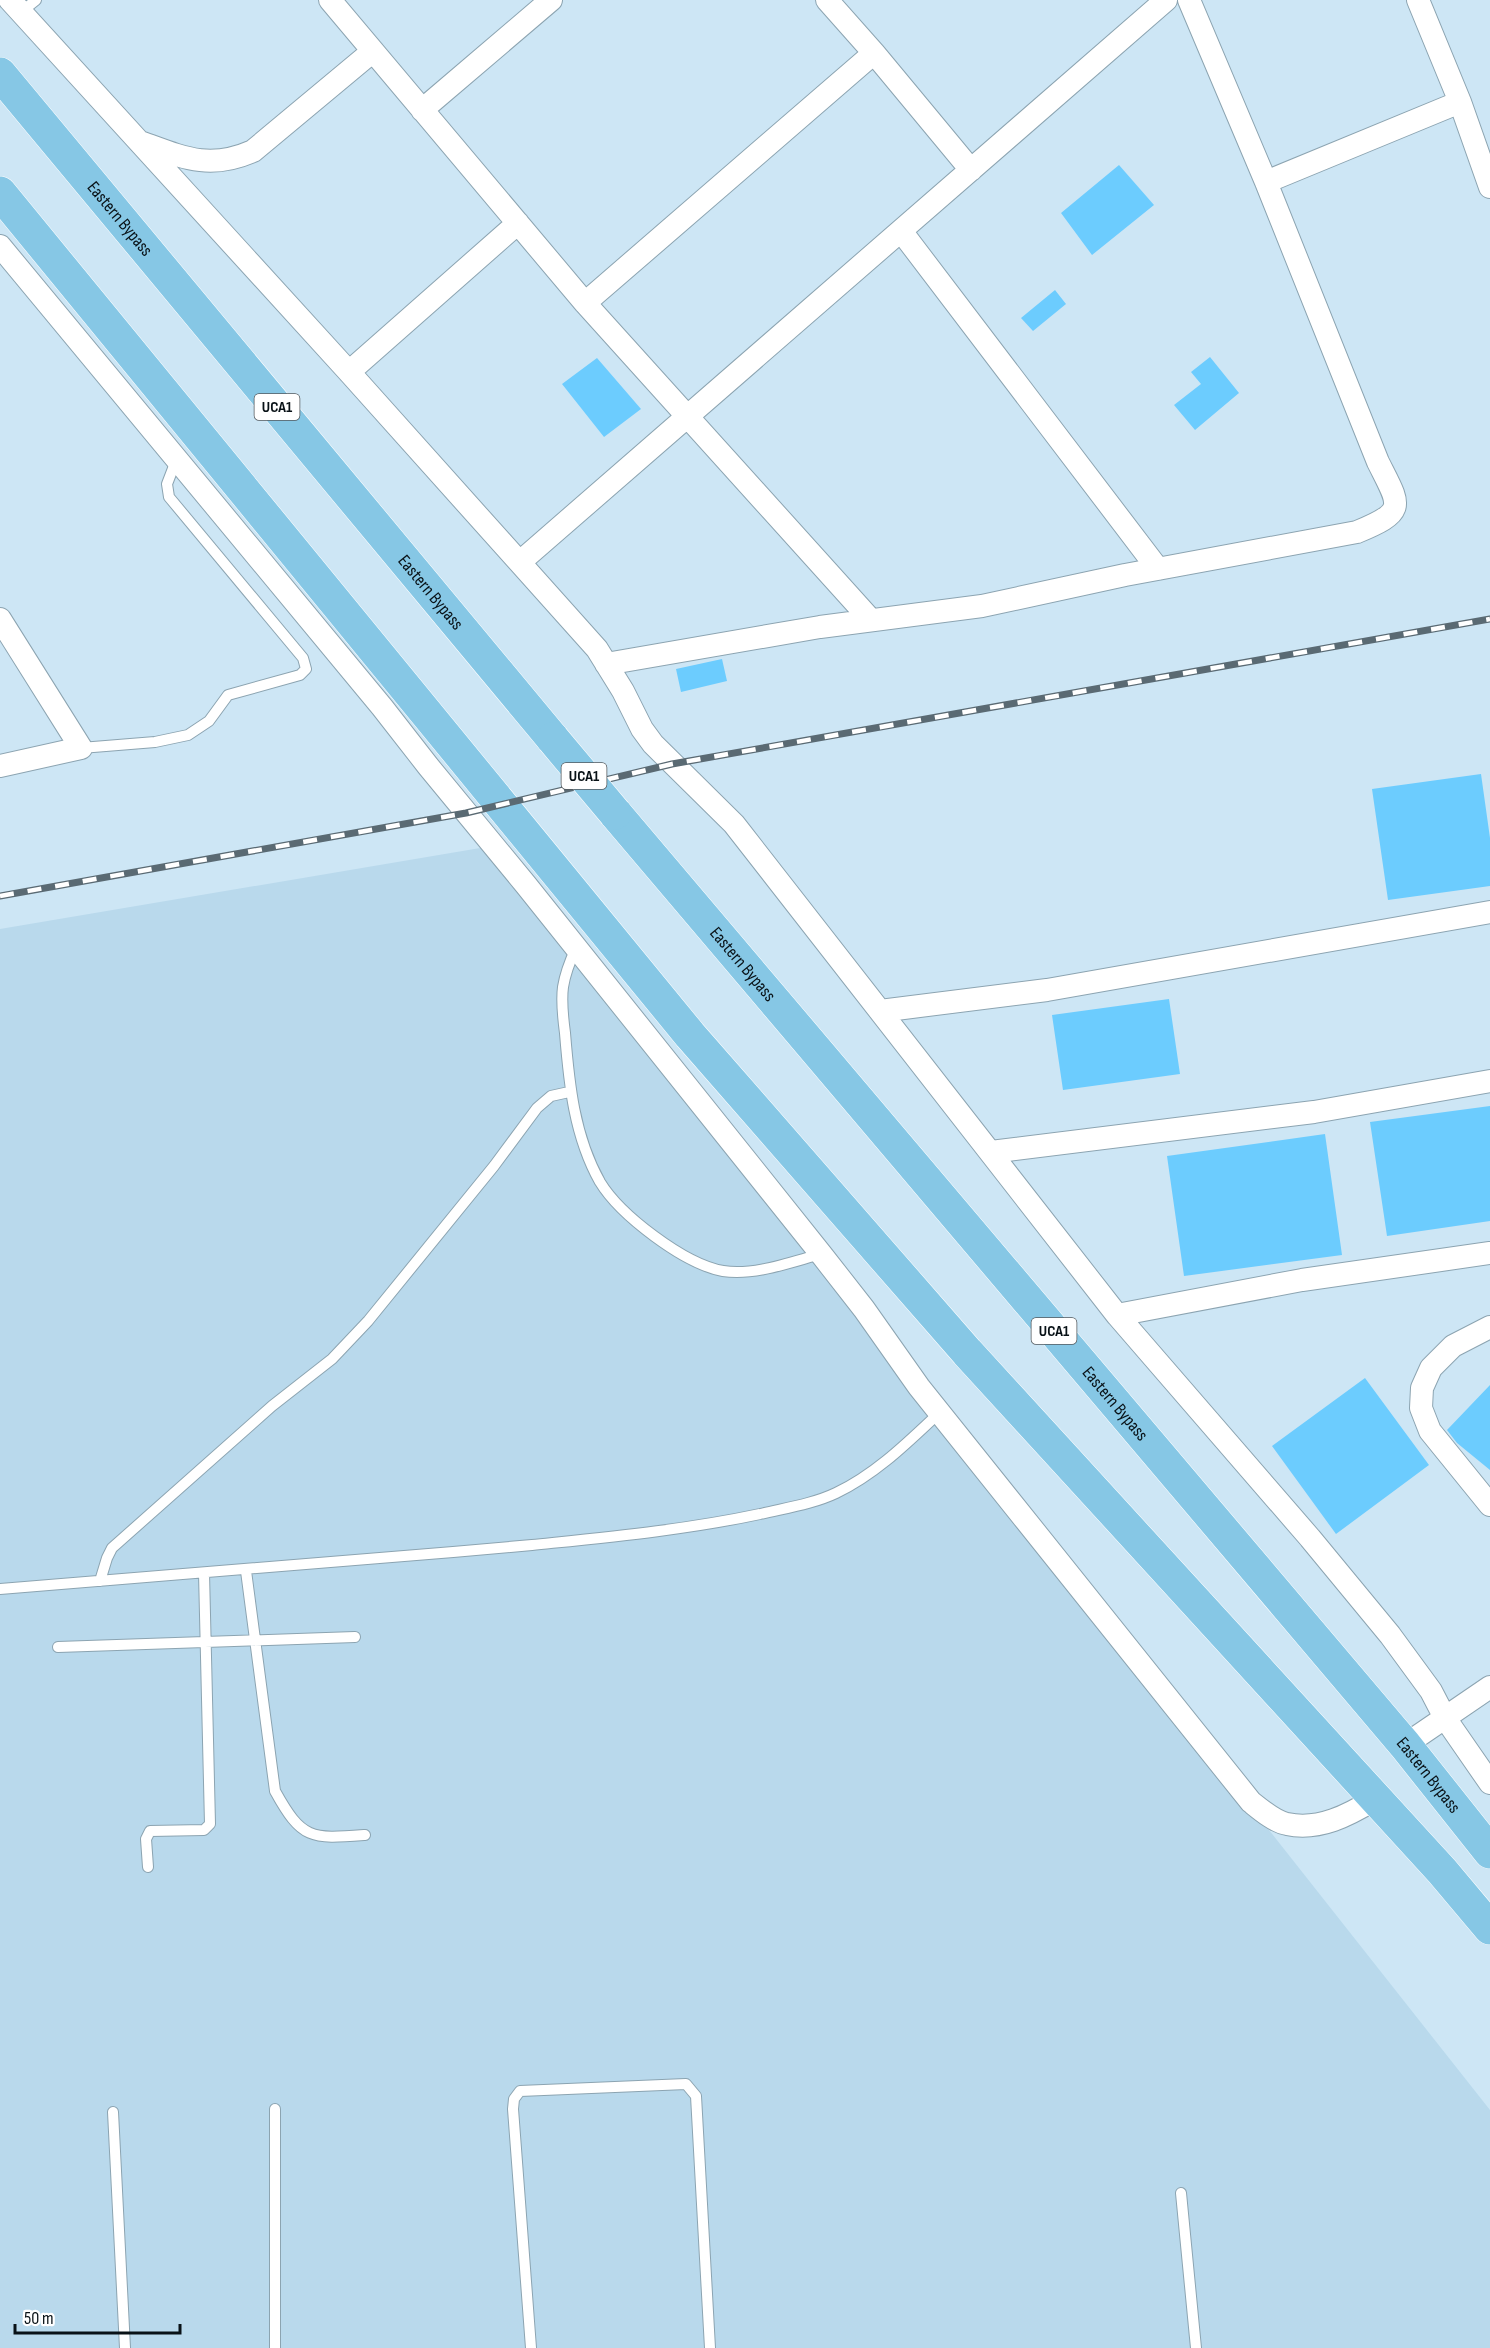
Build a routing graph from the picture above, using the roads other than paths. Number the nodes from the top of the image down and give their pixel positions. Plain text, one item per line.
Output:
1 (330, 0) edge
2 (551, 0) edge
3 (827, 0) edge
4 (1166, 0) edge
5 (1189, 0) edge
6 (1418, 0) edge
7 (22, 4) edge
8 (373, 51) junction
9 (874, 53) junction
10 (0, 74) edge
11 (1460, 102) junction
12 (422, 110) junction
13 (140, 142) junction
14 (971, 170) junction
15 (1266, 182) junction
16 (1490, 187) edge
17 (0, 194) edge
18 (518, 223) junction
19 (901, 231) junction
20 (0, 246) edge
21 (585, 303) junction
22 (349, 372) junction
23 (688, 417) junction
24 (177, 458) junction
25 (520, 562) junction
26 (1158, 569) junction
27 (0, 619) edge
28 (871, 620) junction
29 (606, 664) junction
30 (81, 748) junction
31 (0, 766) edge
32 (1490, 912) edge
33 (576, 948) junction
34 (880, 1011) junction
35 (1490, 1081) edge
36 (569, 1092) junction
37 (991, 1152) junction
38 (1490, 1253) edge
39 (821, 1254) junction
40 (1118, 1315) junction
41 (1490, 1327) edge
42 (940, 1412) junction
43 (1490, 1505) edge
44 (246, 1571) junction
45 (204, 1573) junction
46 (100, 1581) junction
47 (0, 1589) edge
48 (356, 1636) dead end
49 (257, 1640) junction
50 (206, 1643) junction
51 (58, 1647) dead end
52 (1490, 1687) edge
53 (1445, 1718) junction
54 (1405, 1745) junction
55 (1490, 1783) edge
56 (1375, 1799) junction
57 (365, 1835) dead end
58 (1489, 1839) edge
59 (148, 1867) dead end
60 (1442, 1871) junction
61 (1490, 1928) edge
62 (1490, 1953) edge
63 (275, 2109) dead end
64 (113, 2112) dead end
65 (1181, 2193) dead end
66 (125, 2348) edge
67 (276, 2348) edge
68 (531, 2348) edge
69 (710, 2348) edge
70 (1196, 2348) edge

1 - 8 street
2 - 12 street
3 - 9 street
4 - 14 street
5 - 15 street
6 - 11 street
7 - 13 street
8 - 12 street
8 - 13 street
9 - 14 street
9 - 21 street
10 - 54 main road, Eastern Bypass / UCA1, bridge
11 - 15 street
11 - 16 street
12 - 18 street
13 - 22 street
14 - 19 street
15 - 26 street
17 - 56 main road
18 - 21 street
18 - 22 street
19 - 23 street
19 - 26 street
20 - 24 street
21 - 23 street
22 - 25 street
23 - 25 street
23 - 28 street
24 - 30 lane
24 - 33 street
25 - 29 street
26 - 28 street
27 - 30 street
28 - 29 street
29 - 34 street
30 - 31 street
32 - 34 street
33 - 36 lane
33 - 39 street
34 - 37 street
35 - 37 street
36 - 39 lane
36 - 46 lane
37 - 40 street
38 - 40 street
39 - 42 street
40 - 53 street
41 - 43 street
42 - 44 lane
42 - 56 street
44 - 45 lane
44 - 49 lane
45 - 46 lane
45 - 50 lane
46 - 47 lane
48 - 49 lane
49 - 50 lane
49 - 57 lane
50 - 51 lane
50 - 59 lane
52 - 53 street
53 - 54 street
53 - 55 street
54 - 58 main road, Eastern Bypass / UCA1
56 - 60 main road
60 - 61 main road
60 - 62 main road
63 - 67 lane
64 - 66 lane
65 - 70 lane
68 - 69 lane

